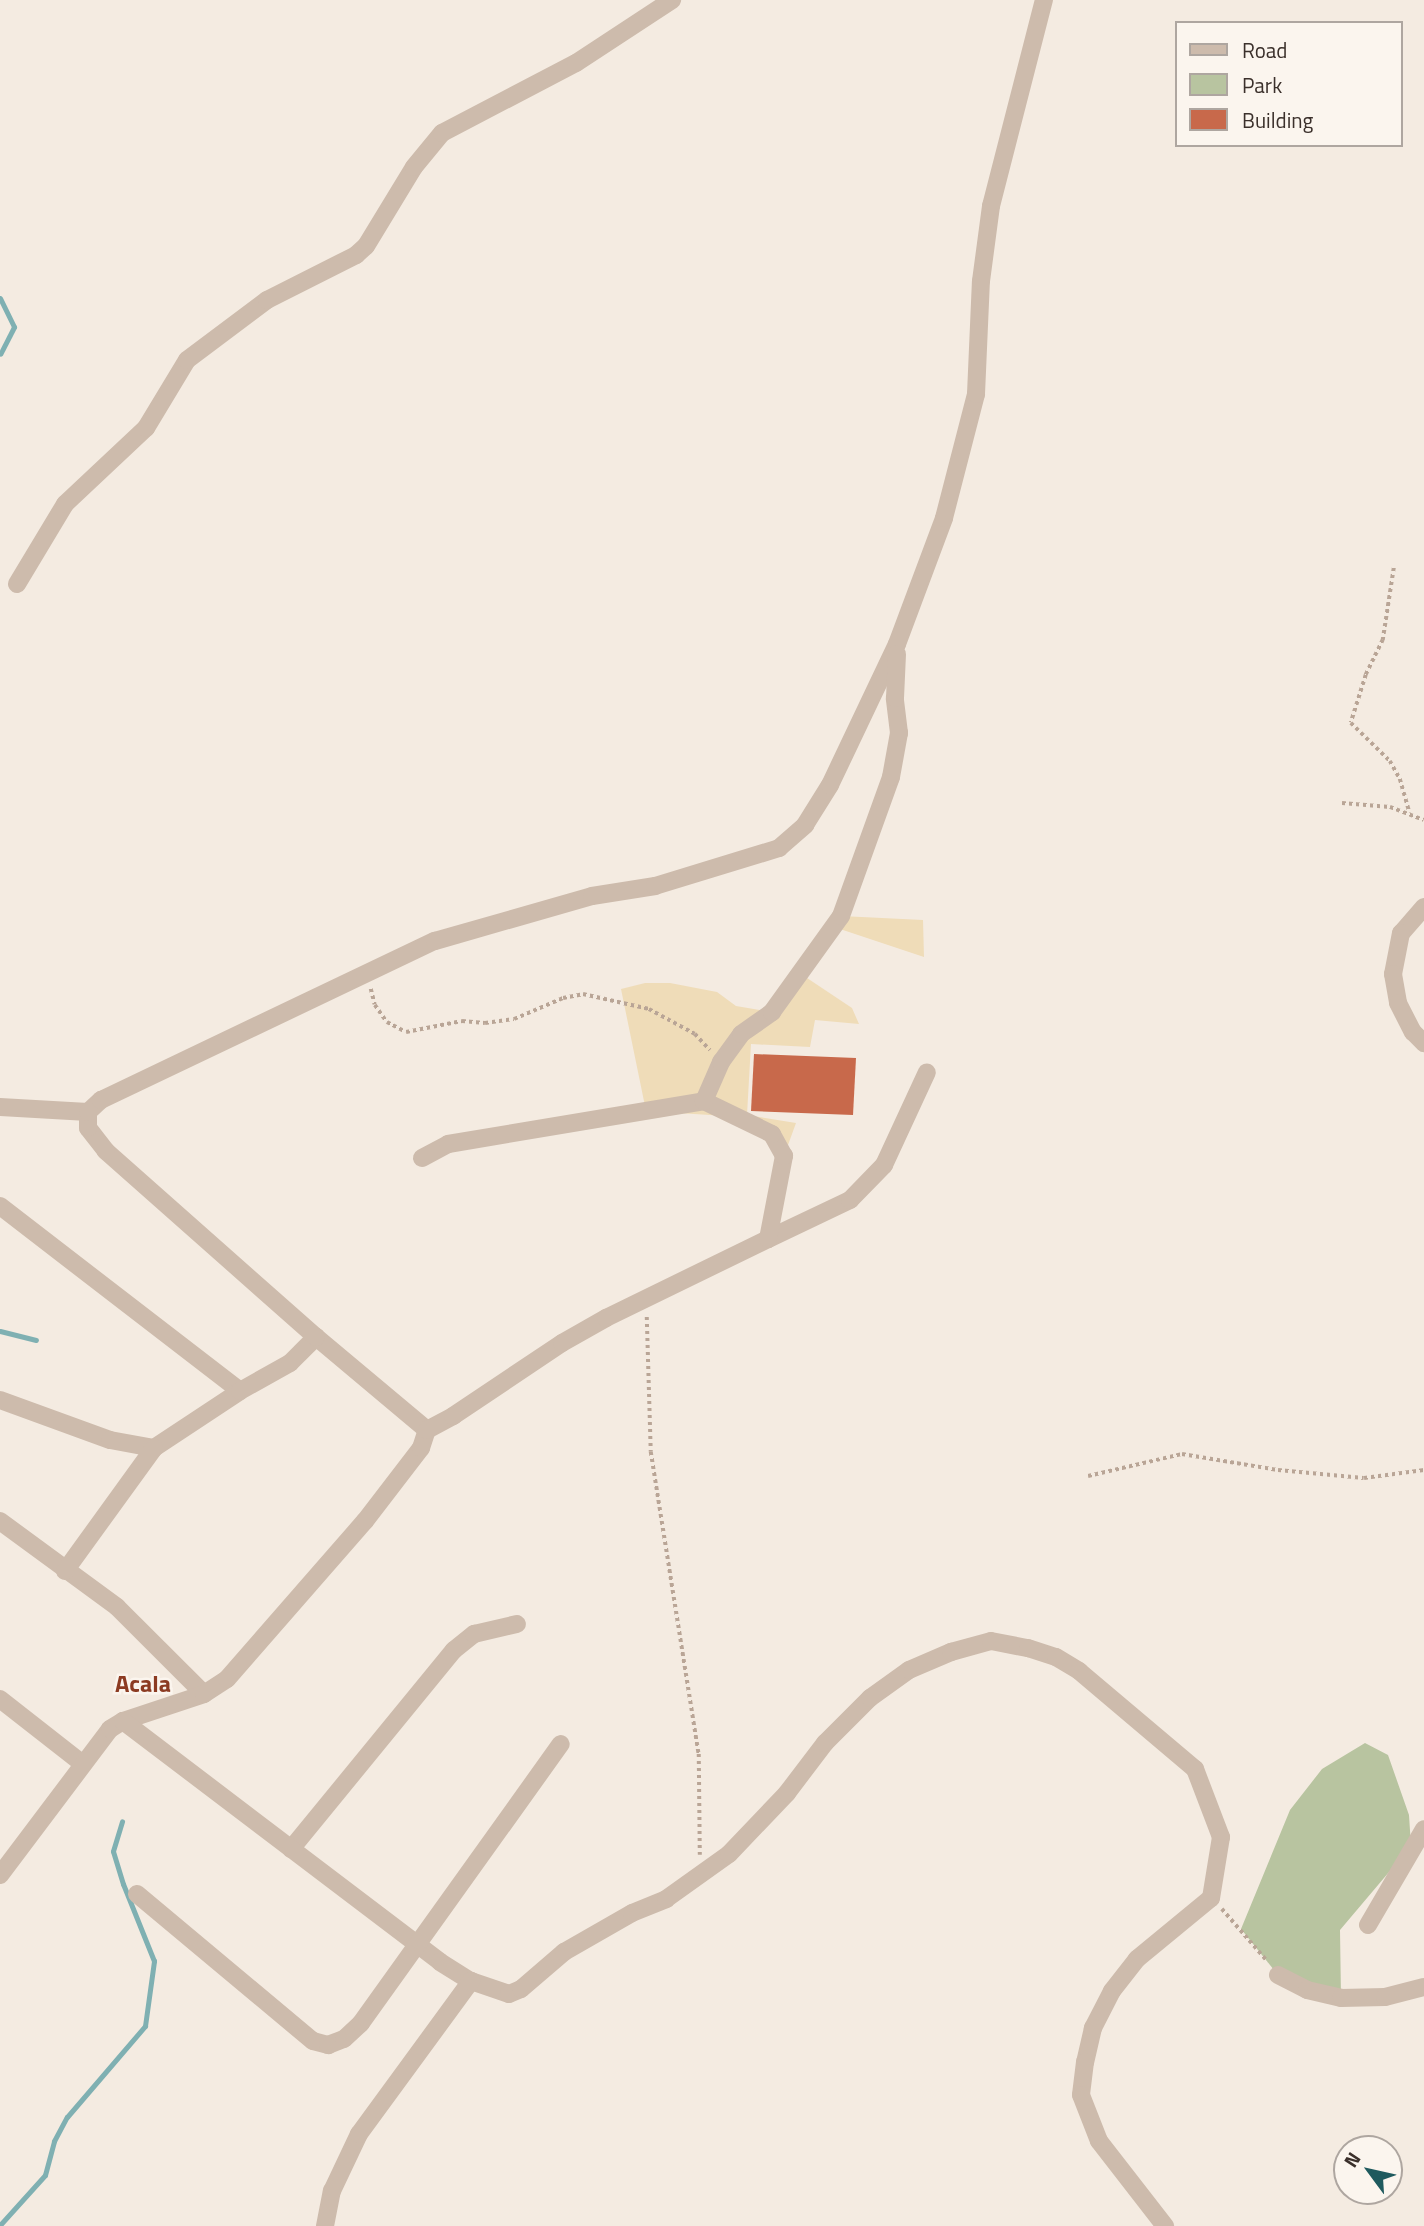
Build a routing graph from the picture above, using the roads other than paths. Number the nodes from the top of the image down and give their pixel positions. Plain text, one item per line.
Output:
1 (672, 0) edge
2 (1044, 0) edge
3 (17, 584) dead end
4 (897, 644) junction
5 (1424, 907) edge
6 (1424, 1043) edge
7 (927, 1072) dead end
8 (704, 1101) junction
9 (0, 1107) edge
10 (88, 1112) junction
11 (422, 1158) dead end
12 (0, 1206) edge
13 (768, 1239) junction
14 (316, 1337) junction
15 (240, 1391) junction
16 (0, 1400) edge
17 (427, 1430) junction
18 (153, 1448) junction
19 (0, 1521) edge
20 (65, 1571) junction
21 (517, 1624) dead end
22 (204, 1694) junction
23 (0, 1699) edge
24 (123, 1721) junction
25 (561, 1744) dead end
26 (83, 1764) junction
27 (1424, 1829) edge
28 (291, 1849) junction
29 (0, 1875) edge
30 (137, 1894) dead end
31 (1368, 1924) dead end
32 (416, 1944) junction
33 (1278, 1975) road end
34 (471, 1981) junction
35 (1424, 1987) edge
36 (325, 2226) edge
37 (1165, 2226) edge

1 - 3 street
2 - 4 street
4 - 8 street
4 - 10 street
5 - 6 street
7 - 13 street
8 - 11 street
8 - 13 street
9 - 10 street
10 - 14 street
12 - 15 street
13 - 17 street
14 - 15 street
14 - 17 street
15 - 18 street
16 - 18 street
17 - 22 street
18 - 20 street
19 - 20 street
20 - 22 street
21 - 28 street
22 - 24 street
23 - 26 street
24 - 26 street
24 - 28 street
25 - 32 street
26 - 29 street
27 - 31 street
28 - 32 street
30 - 32 street
32 - 34 street
33 - 35 street
34 - 36 street
34 - 37 street

